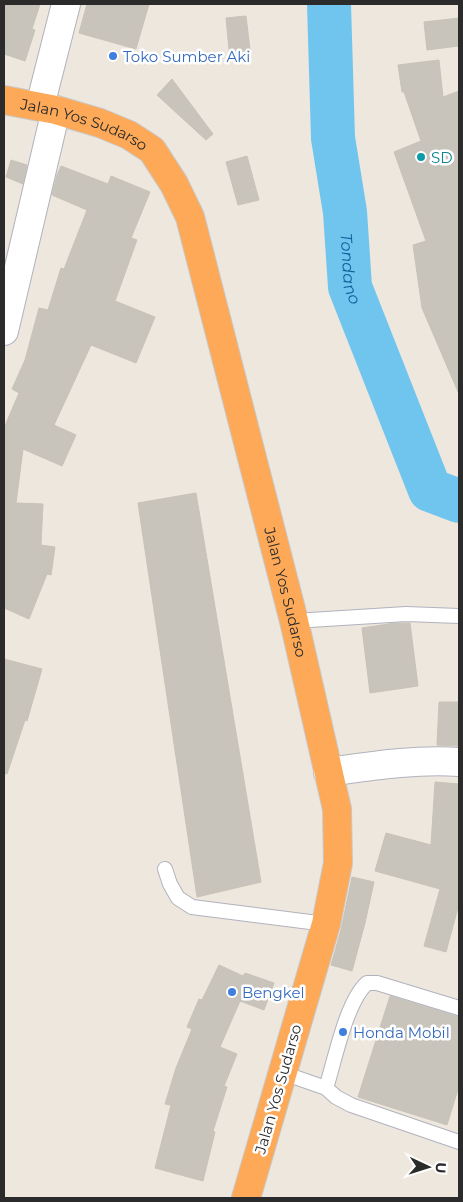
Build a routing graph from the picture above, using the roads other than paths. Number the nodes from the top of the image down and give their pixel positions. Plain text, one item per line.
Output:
1 (66, 4) edge
2 (4, 100) edge
3 (48, 108) junction
4 (4, 331) edge
5 (459, 616) edge
6 (294, 621) junction
7 (459, 762) edge
8 (328, 772) junction
9 (165, 868) dead end
10 (326, 924) junction
11 (459, 1008) edge
12 (283, 1073) junction
13 (326, 1088) junction
14 (459, 1142) edge
15 (246, 1198) edge

1 - 3 street
2 - 3 highway, Jalan Yos Sudarso
3 - 4 street
3 - 6 highway, Jalan Yos Sudarso
5 - 6 lane
6 - 8 highway, Jalan Yos Sudarso
7 - 8 street
8 - 10 highway, Jalan Yos Sudarso
9 - 10 lane
10 - 12 highway, Jalan Yos Sudarso
11 - 13 lane
12 - 13 lane
12 - 15 highway, Jalan Yos Sudarso
13 - 14 lane

